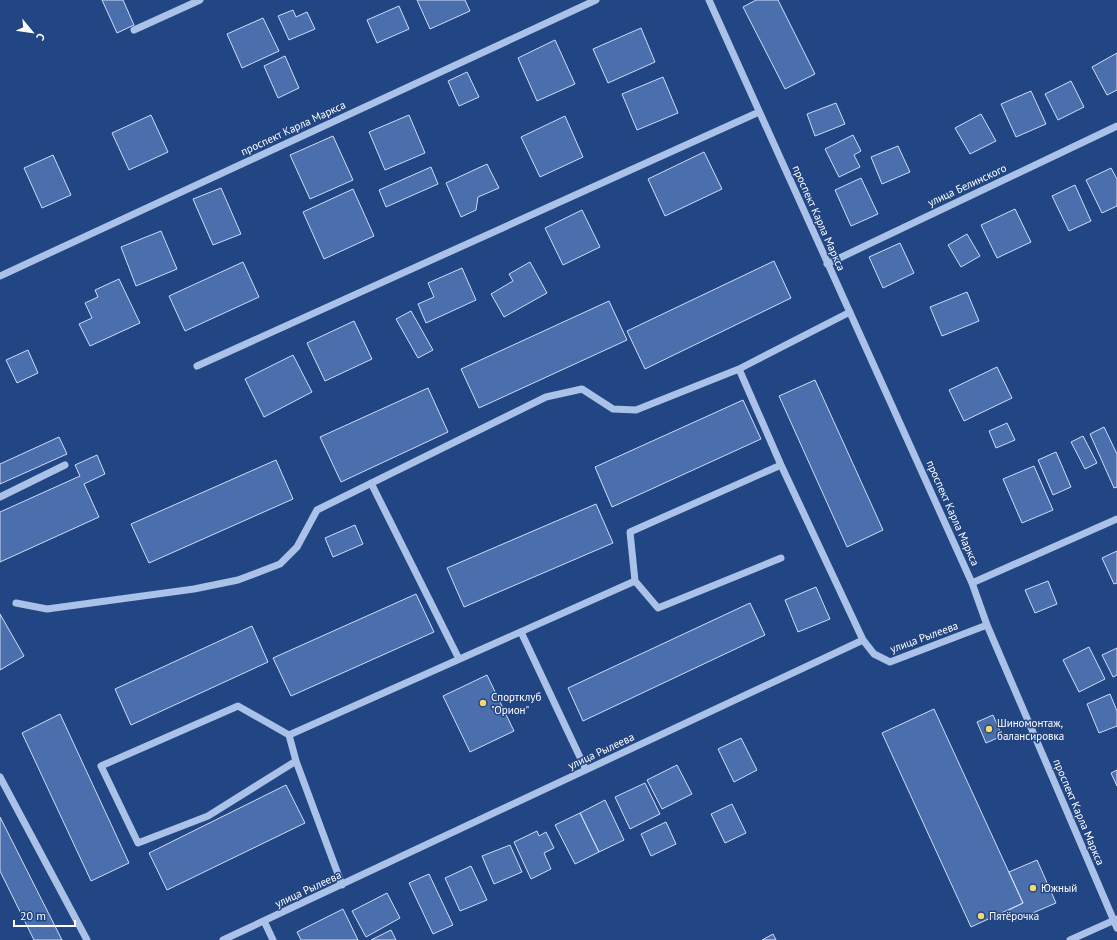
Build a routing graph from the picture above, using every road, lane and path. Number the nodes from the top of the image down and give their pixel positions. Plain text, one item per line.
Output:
1 (200, 0) edge
2 (596, 0) edge
3 (711, 1) edge
4 (134, 30) dead end
5 (759, 112) junction
6 (1117, 126) edge
7 (827, 264) junction
8 (0, 276) edge
9 (850, 312) junction
10 (197, 366) dead end
11 (739, 369) junction
12 (64, 465) dead end
13 (781, 465) junction
14 (371, 483) junction
15 (0, 496) edge
16 (1117, 519) edge
17 (781, 558) dead end
18 (635, 581) junction
19 (972, 583) junction
20 (16, 603) dead end
21 (986, 625) junction
22 (521, 632) junction
23 (863, 640) junction
24 (459, 659) junction
25 (289, 735) junction
26 (296, 761) junction
27 (586, 770) junction
28 (0, 777) edge
29 (342, 885) junction
30 (1115, 920) edge
31 (264, 921) junction
32 (1117, 928) edge
33 (88, 940) edge
34 (223, 940) edge
35 (273, 940) edge
36 (1070, 940) edge

1 - 4 street
2 - 8 street, проспект Карла Маркса
3 - 5 street, проспект Карла Маркса
5 - 7 street, проспект Карла Маркса
5 - 10 street
6 - 7 street, улица Белинского
7 - 9 street, проспект Карла Маркса
9 - 11 street
9 - 19 street, проспект Карла Маркса
11 - 13 street
11 - 14 street
12 - 15 street
13 - 18 street
13 - 23 street
14 - 20 street
14 - 24 street
16 - 19 street
17 - 18 street
18 - 22 street
19 - 21 street, проспект Карла Маркса
21 - 23 street, улица Рылеева
21 - 30 street, проспект Карла Маркса
22 - 24 street
22 - 27 street
23 - 27 street, улица Рылеева
24 - 25 street
25 - 26 street
25 - 26 street
26 - 29 street
27 - 29 street, улица Рылеева
28 - 33 street
29 - 31 street, улица Рылеева
30 - 32 street, проспект Карла Маркса
30 - 36 street
31 - 34 street, улица Рылеева
31 - 35 street

